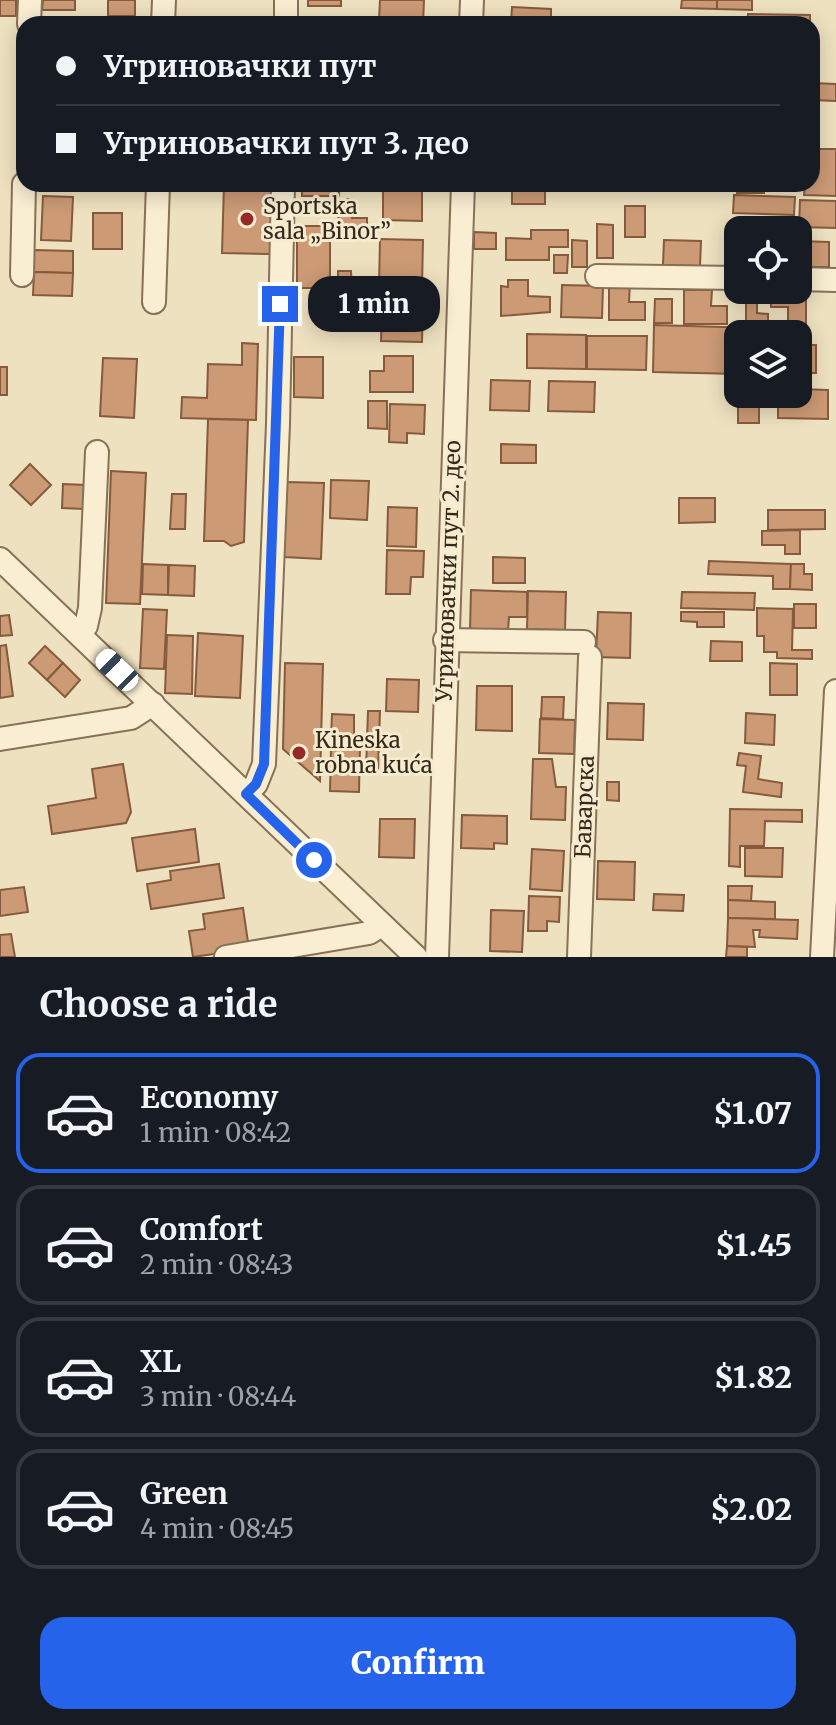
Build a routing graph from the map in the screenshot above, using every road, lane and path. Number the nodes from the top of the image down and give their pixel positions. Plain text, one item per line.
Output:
1 (24, 192) edge
2 (158, 192) edge
3 (283, 192) edge
4 (463, 192) edge
5 (22, 275) dead end
6 (597, 276) dead end
7 (724, 278) edge
8 (812, 279) edge
9 (836, 280) edge
10 (154, 302) dead end
11 (97, 452) dead end
12 (0, 559) edge
13 (80, 634) junction
14 (445, 640) junction
15 (836, 691) edge
16 (153, 704) junction
17 (0, 739) edge
18 (246, 794) junction
19 (382, 925) junction
20 (226, 957) edge
21 (416, 957) edge
22 (437, 957) edge
23 (579, 957) edge
24 (822, 957) edge

1 - 5 street
2 - 10 street
3 - 18 street
4 - 14 street, Угриновачки пут 2. део
6 - 7 street
8 - 9 street
11 - 13 street
12 - 13 street
13 - 16 street
14 - 22 street, Угриновачки пут 2. део
14 - 23 street, Баварска
15 - 24 street
16 - 17 street
16 - 18 street
18 - 19 street
19 - 20 street
19 - 21 street

